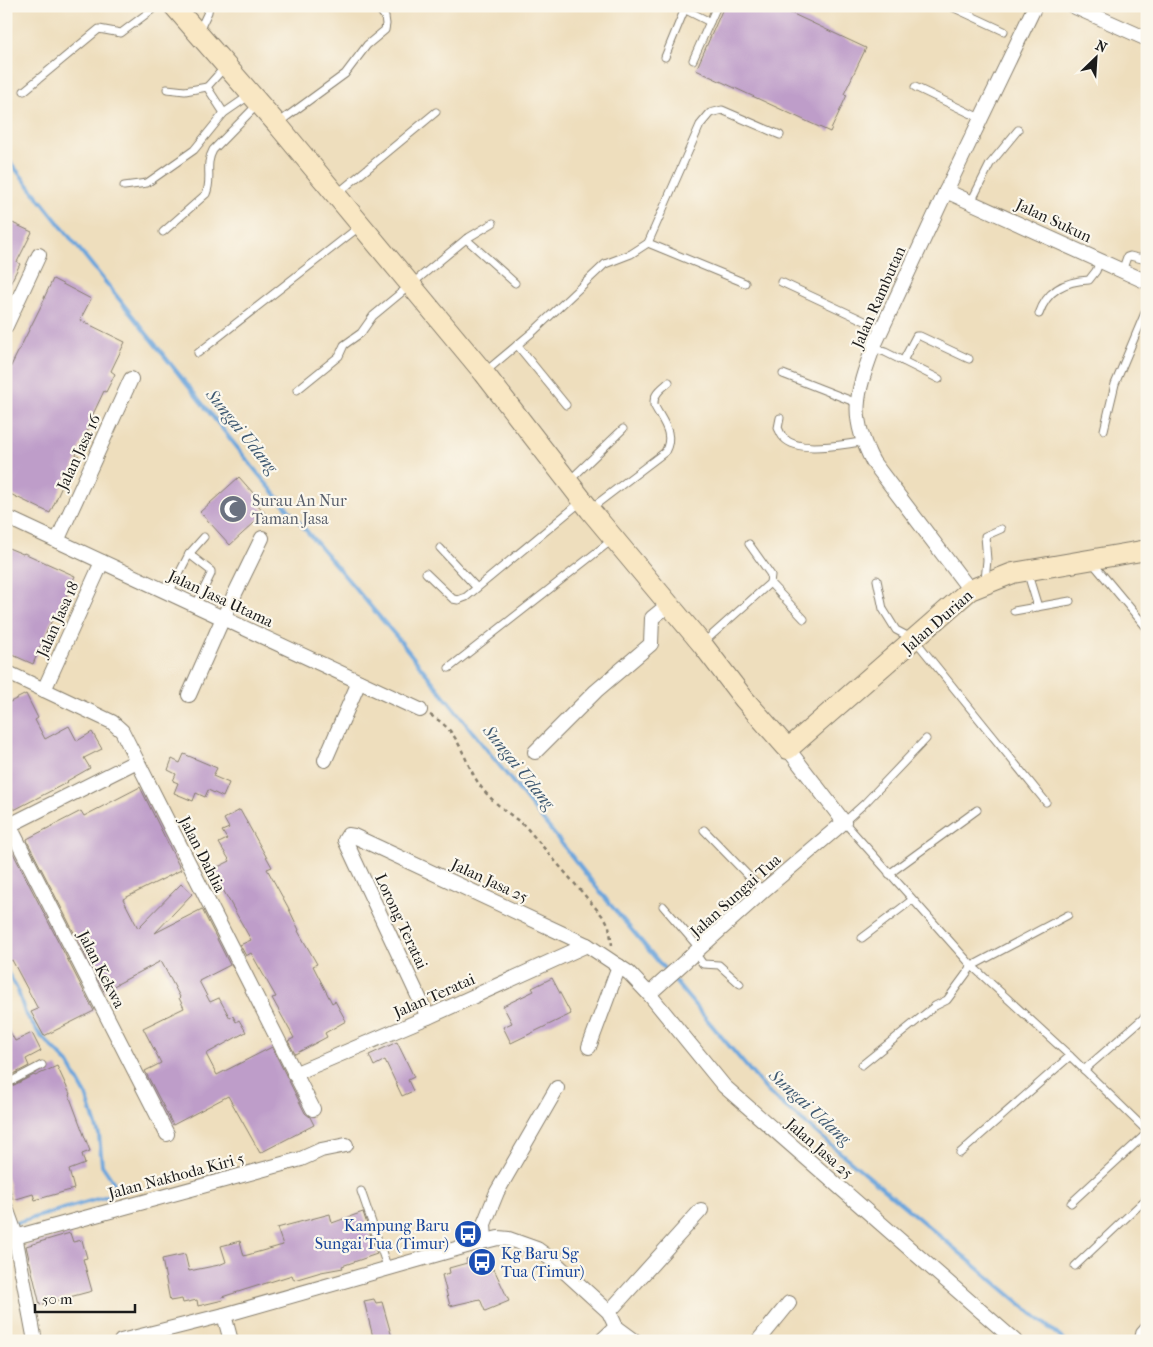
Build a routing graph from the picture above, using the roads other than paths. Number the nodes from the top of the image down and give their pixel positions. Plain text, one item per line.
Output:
1 (157, 6) edge
2 (174, 6) edge
3 (209, 6) edge
4 (378, 6) edge
5 (678, 6) edge
6 (717, 6) edge
7 (1035, 6) edge
8 (1073, 6) edge
9 (954, 7) edge
10 (686, 8) edge
11 (710, 22) junction
12 (1004, 31) dead end
13 (198, 35) junction
14 (1147, 39) edge
15 (665, 57) dead end
16 (693, 60) dead end
17 (226, 66) junction
18 (207, 87) junction
19 (915, 87) dead end
20 (167, 90) dead end
21 (24, 91) dead end
22 (255, 99) junction
23 (436, 112) dead end
24 (224, 113) junction
25 (980, 118) junction
26 (277, 124) junction
27 (1018, 130) dead end
28 (780, 135) dead end
29 (124, 186) dead end
30 (946, 191) junction
31 (336, 195) junction
32 (971, 202) junction
33 (493, 223) dead end
34 (361, 225) junction
35 (163, 232) dead end
36 (466, 239) junction
37 (648, 243) junction
38 (1147, 248) edge
39 (39, 255) dead end
40 (1100, 261) junction
41 (1122, 271) junction
42 (781, 282) dead end
43 (1147, 282) edge
44 (515, 283) dead end
45 (745, 283) dead end
46 (412, 286) junction
47 (1147, 308) edge
48 (1039, 314) dead end
49 (6, 326) edge
50 (882, 329) junction
51 (517, 345) junction
52 (873, 348) junction
53 (198, 353) dead end
54 (970, 359) dead end
55 (903, 361) junction
56 (484, 373) junction
57 (784, 374) dead end
58 (131, 379) dead end
59 (939, 379) dead end
60 (669, 382) dead end
61 (297, 390) dead end
62 (857, 403) junction
63 (566, 405) dead end
64 (780, 418) dead end
65 (624, 429) dead end
66 (1104, 430) dead end
67 (863, 442) junction
68 (568, 481) junction
69 (586, 505) junction
70 (6, 517) edge
71 (1001, 529) dead end
72 (204, 537) dead end
73 (262, 538) dead end
74 (614, 538) junction
75 (57, 540) junction
76 (749, 544) dead end
77 (440, 548) dead end
78 (1147, 550) edge
79 (190, 554) junction
80 (1090, 560) junction
81 (102, 562) junction
82 (1027, 571) junction
83 (426, 573) dead end
84 (877, 580) dead end
85 (770, 583) junction
86 (476, 586) junction
87 (978, 587) junction
88 (169, 593) junction
89 (1070, 601) dead end
90 (196, 605) junction
91 (668, 605) junction
92 (1038, 607) junction
93 (1014, 612) dead end
94 (223, 618) junction
95 (804, 619) dead end
96 (1147, 628) edge
97 (915, 640) junction
98 (702, 644) junction
99 (449, 668) dead end
100 (6, 672) edge
101 (359, 682) junction
102 (44, 690) junction
103 (189, 695) dead end
104 (420, 710) road end
105 (926, 739) dead end
106 (788, 749) junction
107 (535, 752) dead end
108 (325, 760) dead end
109 (137, 761) junction
110 (1046, 802) dead end
111 (977, 810) dead end
112 (844, 822) junction
113 (7, 824) edge
114 (704, 830) dead end
115 (345, 840) joint
116 (889, 874) junction
117 (764, 891) junction
118 (912, 900) junction
119 (663, 906) dead end
120 (1068, 915) dead end
121 (862, 938) dead end
122 (586, 945) junction
123 (694, 954) junction
124 (619, 966) junction
125 (972, 966) junction
126 (740, 984) dead end
127 (649, 994) junction
128 (1147, 1015) edge
129 (428, 1017) junction
130 (589, 1047) dead end
131 (1070, 1056) junction
132 (42, 1065) dead end
133 (862, 1065) dead end
134 (1084, 1070) junction
135 (294, 1074) junction
136 (6, 1084) edge
137 (557, 1088) dead end
138 (313, 1109) dead end
139 (1147, 1132) edge
140 (167, 1134) dead end
141 (346, 1145) dead end
142 (960, 1153) dead end
143 (361, 1191) dead end
144 (1147, 1198) edge
145 (1071, 1203) dead end
146 (702, 1210) dead end
147 (8, 1212) edge
148 (14, 1234) junction
149 (485, 1241) junction
150 (1075, 1266) dead end
151 (388, 1268) junction
152 (789, 1303) dead end
153 (609, 1312) junction
154 (224, 1315) junction
155 (1147, 1324) edge
156 (616, 1327) junction
157 (128, 1340) edge
158 (35, 1341) edge
159 (231, 1341) edge
160 (602, 1341) edge
161 (635, 1341) edge
162 (758, 1341) edge
163 (1015, 1341) edge
164 (1138, 1341) edge

1 - 21 lane
2 - 13 street
3 - 13 lane
4 - 26 lane
5 - 10 lane
6 - 11 lane
7 - 25 street, Jalan Rambutan
8 - 14 street
9 - 12 lane
10 - 11 lane
10 - 15 lane
11 - 16 lane
13 - 17 street
17 - 18 lane
17 - 22 street
18 - 20 lane
18 - 24 lane
19 - 25 lane
22 - 24 lane
22 - 26 street
22 - 35 lane
23 - 31 lane
24 - 29 lane
25 - 30 street, Jalan Rambutan
26 - 31 street
27 - 32 lane
28 - 37 lane
30 - 32 street, Jalan Sukun
30 - 50 street, Jalan Rambutan
31 - 34 street
32 - 40 street, Jalan Sukun
33 - 36 lane
34 - 46 street
34 - 53 lane
36 - 44 lane
36 - 46 lane
37 - 45 lane
37 - 51 lane
38 - 41 lane
39 - 49 street
40 - 41 street, Jalan Sukun
40 - 48 lane
41 - 43 street, Jalan Sukun
42 - 50 lane
46 - 56 street
46 - 61 lane
47 - 66 lane
50 - 52 street, Jalan Rambutan
51 - 56 lane
51 - 63 lane
52 - 55 lane
52 - 62 street, Jalan Rambutan
54 - 55 lane
55 - 59 lane
56 - 68 street
57 - 62 lane
58 - 75 street, Jalan Jasa 16
60 - 69 lane
62 - 67 street, Jalan Rambutan
64 - 67 lane
65 - 68 lane
67 - 87 street, Jalan Rambutan
68 - 69 street
69 - 74 street
69 - 86 lane
70 - 75 street, Jalan Jasa Utama
71 - 87 lane
72 - 79 lane
73 - 94 street
74 - 91 street
74 - 99 lane
75 - 81 street, Jalan Jasa Utama
76 - 85 lane
77 - 86 lane
78 - 80 street, Jalan Durian
79 - 88 lane
79 - 90 lane
80 - 82 street, Jalan Durian
80 - 96 lane
81 - 88 street, Jalan Jasa Utama
81 - 102 street, Jalan Jasa 18
82 - 87 street, Jalan Durian
82 - 92 lane
83 - 86 lane
84 - 97 lane
85 - 95 lane
85 - 98 lane
87 - 97 street, Jalan Durian
88 - 90 street, Jalan Jasa Utama
89 - 92 lane
90 - 94 street, Jalan Jasa Utama
91 - 98 street
91 - 107 street
92 - 93 lane
94 - 101 street, Jalan Jasa Utama
94 - 103 street
97 - 106 street, Jalan Durian
97 - 110 lane
98 - 106 street
100 - 102 street, Jalan Dahlia
101 - 104 street, Jalan Jasa Utama
101 - 108 street
102 - 109 street, Jalan Dahlia
105 - 112 lane
106 - 112 street
109 - 113 street
109 - 135 street, Jalan Dahlia
111 - 116 lane
112 - 116 lane
112 - 117 street, Jalan Sungai Tua
113 - 140 street, Jalan Kekwa
114 - 117 lane
115 - 122 street, Jalan Jasa 25
115 - 129 street, Lorong Teratai
116 - 118 lane
117 - 123 street, Jalan Sungai Tua
118 - 121 lane
118 - 125 lane
119 - 123 lane
120 - 125 lane
122 - 124 street, Jalan Jasa 25
122 - 129 street, Jalan Teratai
123 - 126 lane
123 - 127 street, Jalan Sungai Tua
124 - 127 street, Jalan Jasa 25
124 - 130 street
125 - 131 lane
125 - 133 lane
127 - 163 street, Jalan Jasa 25
128 - 134 lane
129 - 135 street, Jalan Teratai
131 - 134 lane
131 - 142 lane
132 - 136 lane
134 - 139 lane
135 - 138 street, Jalan Dahlia
137 - 149 street
139 - 145 lane
141 - 148 street, Jalan Nakhoda Kiri 5
143 - 151 lane
144 - 150 lane
146 - 153 street
147 - 148 street
148 - 158 street
149 - 151 street
149 - 153 street
151 - 154 street
152 - 162 street
153 - 156 street
154 - 157 street
154 - 159 street
155 - 164 lane
156 - 160 street
156 - 161 street

